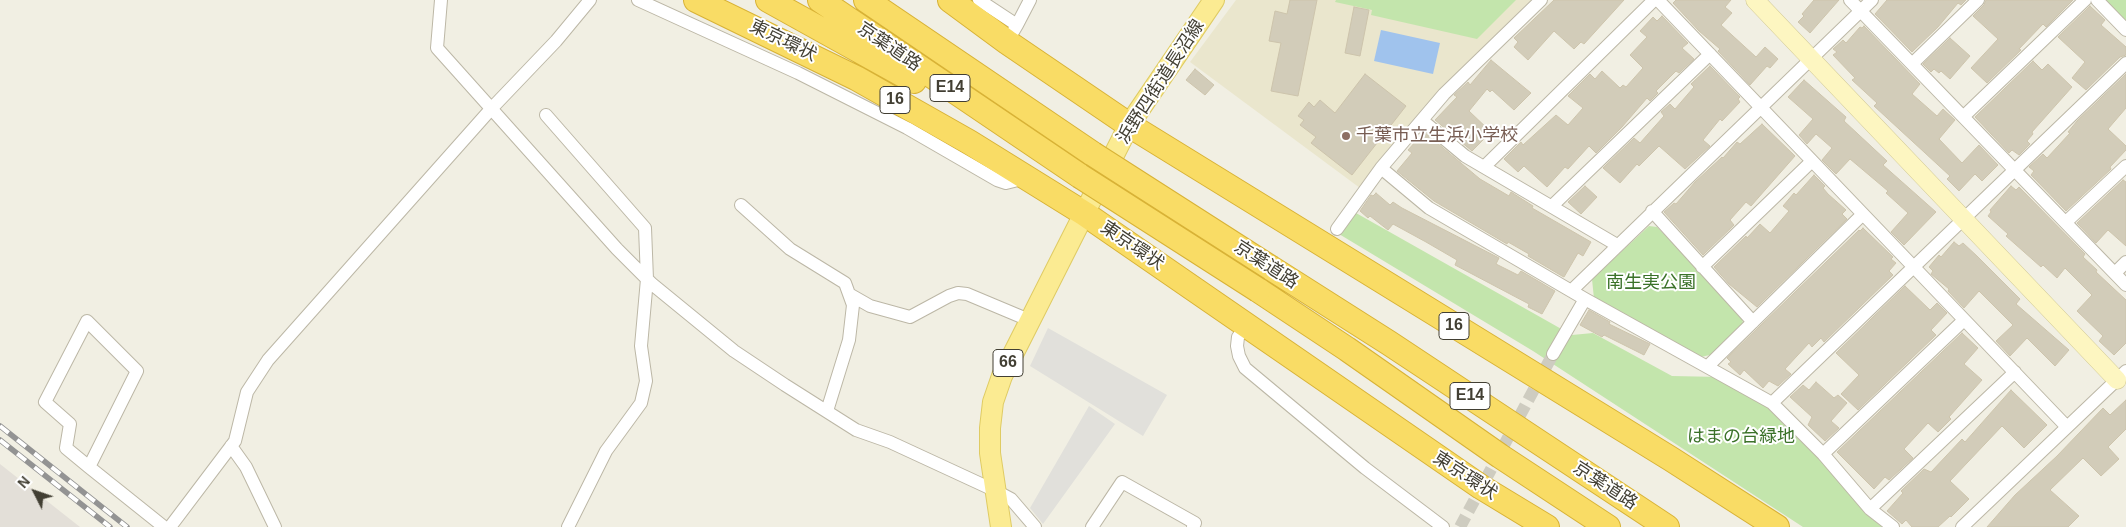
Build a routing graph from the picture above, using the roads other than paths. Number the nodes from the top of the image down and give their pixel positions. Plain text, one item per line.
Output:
1 (441, 0) edge
2 (590, 0) edge
3 (638, 0) edge
4 (696, 0) edge
5 (768, 0) edge
6 (820, 0) edge
7 (866, 0) edge
8 (896, 0) edge
9 (950, 0) edge
10 (979, 0) edge
11 (1030, 0) edge
12 (1214, 0) edge
13 (1540, 0) edge
14 (1654, 0) edge
15 (1658, 0) edge
16 (1755, 0) edge
17 (1850, 0) edge
18 (1872, 0) edge
19 (1978, 0) edge
20 (2085, 0) edge
21 (2097, 0) edge
22 (1860, 11) junction
23 (2126, 30) edge
24 (1012, 34) junction
25 (1710, 54) junction
26 (1811, 59) junction
27 (1913, 63) junction
28 (2126, 63) edge
29 (1760, 107) junction
30 (491, 109) junction
31 (546, 114) dead end
32 (1964, 116) junction
33 (1422, 121) junction
34 (1129, 125) junction
35 (1061, 132) junction
36 (1016, 133) junction
37 (1812, 161) junction
38 (2126, 166) edge
39 (1484, 167) junction
40 (1381, 168) junction
41 (2014, 170) junction
42 (1026, 178) junction
43 (742, 205) dead end
44 (1552, 206) junction
45 (1652, 211) junction
46 (1086, 214) junction
47 (1863, 214) junction
48 (1963, 219) junction
49 (2066, 222) junction
50 (1337, 229) dead end
51 (1617, 245) junction
52 (2126, 262) edge
53 (1702, 267) junction
54 (1914, 267) junction
55 (2115, 273) junction
56 (647, 279) junction
57 (2126, 285) edge
58 (1571, 291) junction
59 (849, 294) junction
60 (1585, 299) junction
61 (1029, 320) junction
62 (1964, 320) junction
63 (1753, 322) junction
64 (1246, 326) junction
65 (1553, 354) tunnel mouth
66 (1708, 366) junction
67 (2014, 372) junction
68 (2123, 379) edge
69 (1772, 403) junction
70 (827, 411) junction
71 (2067, 427) junction
72 (231, 446) junction
73 (1824, 454) junction
74 (89, 467) junction
75 (1481, 488) junction
76 (996, 491) junction
77 (1870, 509) junction
78 (164, 527) edge
79 (170, 527) edge
80 (275, 527) edge
81 (568, 527) edge
82 (1001, 527) edge
83 (1035, 527) edge
84 (1092, 527) edge
85 (1193, 527) edge
86 (1443, 527) edge
87 (1530, 527) edge
88 (1547, 527) edge
89 (1608, 527) edge
90 (1667, 527) edge
91 (1777, 527) edge
92 (1893, 527) edge
93 (1962, 527) edge

1 - 30 street
2 - 30 street
3 - 42 street
4 - 42 highway, 東京環状 / 16
5 - 36 highway
6 - 36 highway, 京葉道路 / E14
7 - 35 highway, 京葉道路 / E14
8 - 35 highway
9 - 24 highway, 16
10 - 24 street
11 - 24 street
12 - 34 main road, 浜野四街道長沼線 / 66
13 - 33 street
14 - 39 street
15 - 25 street
16 - 26 street
17 - 22 street
18 - 22 street
19 - 27 street
20 - 32 street
21 - 23 street
22 - 26 street
22 - 27 street
24 - 34 highway, 16
25 - 29 street
25 - 44 street
26 - 29 street
26 - 48 street
27 - 32 street
28 - 41 street
29 - 37 street
29 - 45 street
30 - 56 street
30 - 72 street
31 - 56 street
32 - 41 street
33 - 39 street
33 - 40 street
34 - 46 main road, 浜野四街道長沼線 / 66
34 - 91 highway, 16
35 - 90 highway, 京葉道路 / E14, bridge
36 - 89 highway, 京葉道路 / E14, bridge
37 - 47 street
37 - 53 street
38 - 49 street
39 - 44 street
40 - 50 street
40 - 58 street
41 - 48 street
41 - 49 street
42 - 46 highway, 東京環状 / 16
43 - 59 street
44 - 51 street
45 - 51 street
45 - 53 street
46 - 61 main road, 浜野四街道長沼線 / 66
46 - 64 highway, 東京環状 / 16
47 - 54 street
47 - 63 street
48 - 54 street
48 - 68 street
49 - 55 street
51 - 58 street
52 - 55 street
53 - 63 street
54 - 62 street
54 - 69 street
55 - 57 street
56 - 70 street
56 - 81 street
58 - 60 street
59 - 61 street
59 - 70 street
60 - 65 street
60 - 66 street
61 - 76 main road, 浜野四街道長沼線 / 66
62 - 67 street
62 - 73 street
63 - 66 street
64 - 75 highway, 東京環状 / 16
64 - 86 street
66 - 69 street
67 - 71 street
67 - 77 street
68 - 71 street
69 - 73 street
70 - 76 street
71 - 93 street
72 - 79 street
72 - 80 street
73 - 77 street
74 - 74 street
74 - 78 street
75 - 87 street
75 - 88 highway, 東京環状 / 16
76 - 82 main road, 浜野四街道長沼線 / 66
76 - 83 street
77 - 92 street
84 - 85 street

